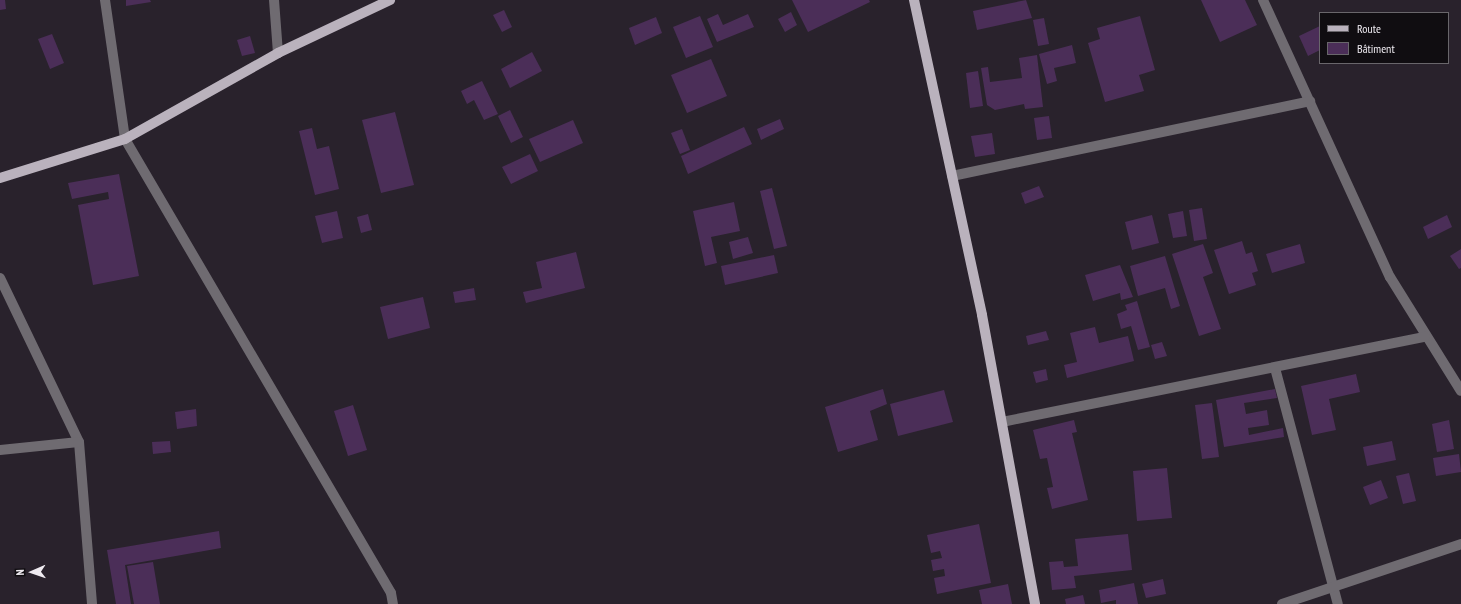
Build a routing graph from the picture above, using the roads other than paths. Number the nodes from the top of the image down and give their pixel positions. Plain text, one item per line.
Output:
1 (105, 0) edge
2 (274, 0) edge
3 (390, 0) edge
4 (914, 0) edge
5 (1263, 0) edge
6 (278, 53) junction
7 (1310, 101) junction
8 (126, 139) junction
9 (952, 176) junction
10 (0, 178) edge
11 (0, 278) edge
12 (1425, 337) junction
13 (1274, 368) junction
14 (1461, 391) edge
15 (1002, 422) junction
16 (79, 442) junction
17 (0, 450) edge
18 (1461, 544) edge
19 (1333, 587) junction
20 (92, 604) edge
21 (393, 604) edge
22 (1035, 604) edge
23 (1282, 604) edge
24 (1338, 604) edge

1 - 8 street
2 - 6 street
3 - 6 main road
4 - 9 main road
5 - 7 street
6 - 8 main road
7 - 9 street
7 - 12 street
8 - 10 main road
8 - 21 street
9 - 15 main road
11 - 16 street
12 - 13 street
12 - 14 street
13 - 15 street
13 - 19 street
15 - 22 main road
16 - 17 street
16 - 20 street
18 - 19 street
19 - 23 street
19 - 24 street

